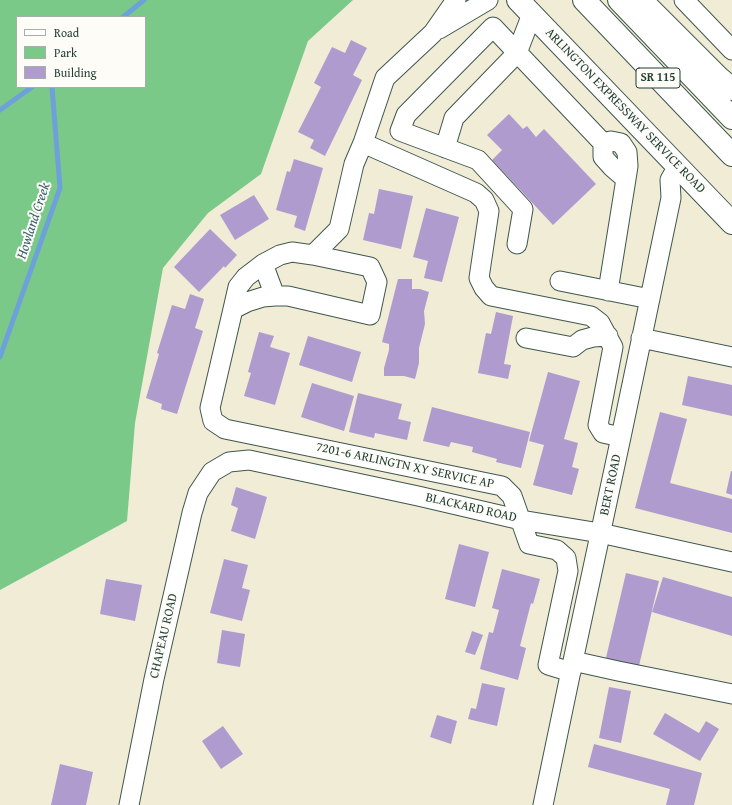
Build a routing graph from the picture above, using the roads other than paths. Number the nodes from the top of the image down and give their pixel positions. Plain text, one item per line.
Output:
1 (456, 0) edge
2 (488, 0) edge
3 (584, 0) edge
4 (619, 0) edge
5 (641, 0) edge
6 (684, 0) edge
7 (525, 7) edge
8 (433, 33) junction
9 (732, 50) edge
10 (517, 53) junction
11 (732, 89) edge
12 (732, 118) edge
13 (363, 143) junction
14 (445, 148) junction
15 (732, 155) edge
16 (678, 166) junction
17 (732, 223) edge
18 (517, 244) dead end
19 (313, 255) junction
20 (264, 264) junction
21 (560, 281) dead end
22 (608, 292) junction
23 (275, 296) junction
24 (650, 299) junction
25 (233, 309) junction
26 (526, 338) dead end
27 (611, 342) junction
28 (640, 345) junction
29 (732, 357) edge
30 (621, 437) junction
31 (212, 472) joint
32 (520, 520) junction
33 (600, 534) junction
34 (732, 562) edge
35 (572, 666) junction
36 (732, 694) edge
37 (129, 805) edge
38 (543, 805) edge

1 - 8 street
2 - 8 street
3 - 15 main road, SR 115
4 - 12 main road, SR 115
5 - 11 main road
6 - 9 street
7 - 10 street
7 - 16 main road, ARLINGTON EXPRESSWAY SERVICE ROAD
8 - 13 street
10 - 14 street
10 - 14 street
10 - 22 street
13 - 19 street
13 - 27 street
14 - 18 street
16 - 17 main road, ARLINGTON EXPRESSWAY SERVICE ROAD
16 - 24 street, BERT ROAD
19 - 20 street, 7201-6 ARLINGTN XY SERVICE AP
19 - 23 street, 7201-6 ARLINGTN XY SERVICE AP
20 - 23 street
20 - 25 street, 7201-6 ARLINGTN XY SERVICE AP
21 - 22 street
22 - 24 street
23 - 25 street
24 - 28 street, BERT ROAD
25 - 32 street, 7201-6 ARLINGTN XY SERVICE AP
26 - 27 street
27 - 28 street
27 - 30 street
28 - 29 street
28 - 30 street, BERT ROAD
30 - 33 street, BERT ROAD
31 - 32 street, BLACKARD ROAD
31 - 37 street, CHAPEAU ROAD
32 - 33 street, BLACKARD ROAD
32 - 35 street, 7201-6 ARLINGTN XY SERVICE AP
33 - 34 street, BLACKARD ROAD
33 - 35 street, BERT ROAD
35 - 36 street
35 - 38 street, BERT ROAD

